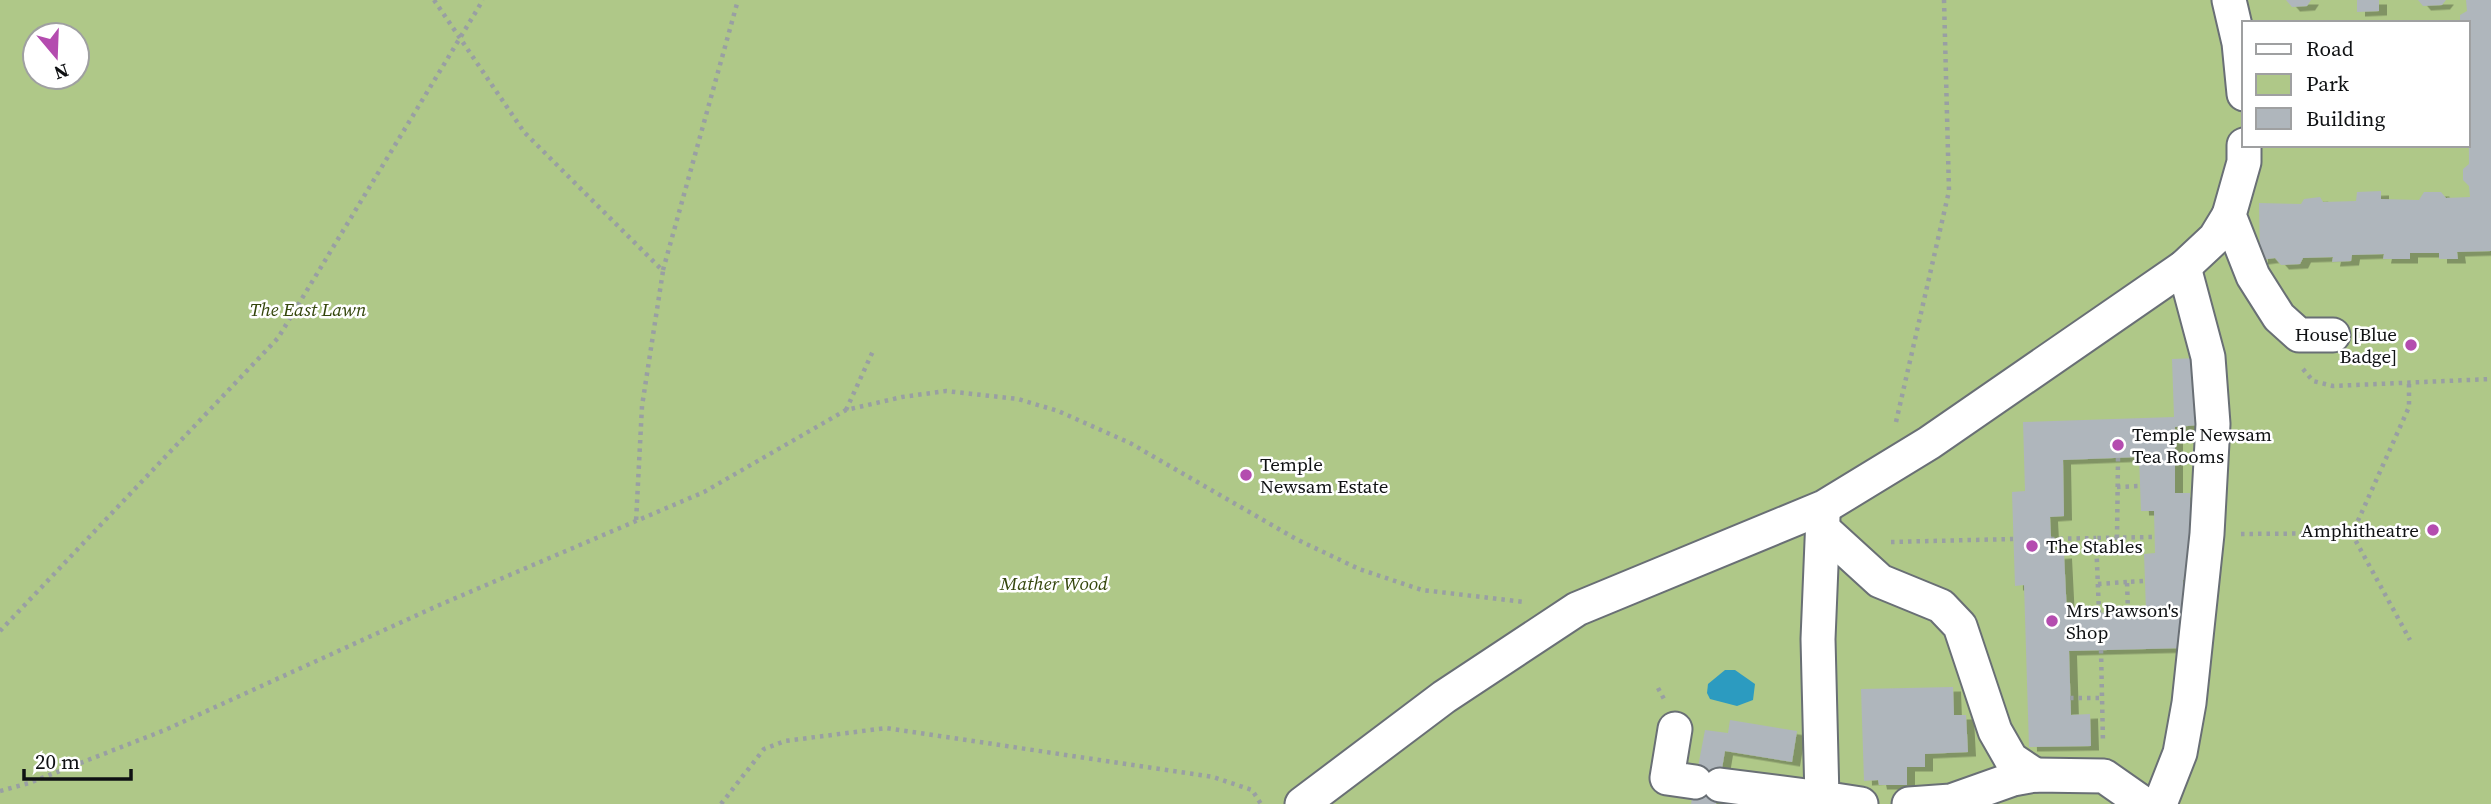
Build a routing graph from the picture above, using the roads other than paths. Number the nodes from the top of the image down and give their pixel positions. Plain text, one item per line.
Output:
1 (2228, 0) edge
2 (2242, 74) edge
3 (2245, 147) edge
4 (2228, 215) junction
5 (2184, 267) junction
6 (2333, 335) dead end
7 (1823, 518) junction
8 (1675, 729) dead end
9 (2035, 775) junction
10 (1686, 788) edge
11 (1822, 798) junction
12 (1302, 804) edge
13 (1861, 804) edge
14 (1909, 804) edge
15 (2144, 804) edge
16 (2160, 804) edge

1 - 2 street
3 - 4 street
4 - 5 street
4 - 6 street
5 - 7 street
5 - 16 street
7 - 9 street
7 - 11 street
7 - 12 street
8 - 10 street
9 - 14 street
9 - 15 street
10 - 11 street
11 - 13 street

